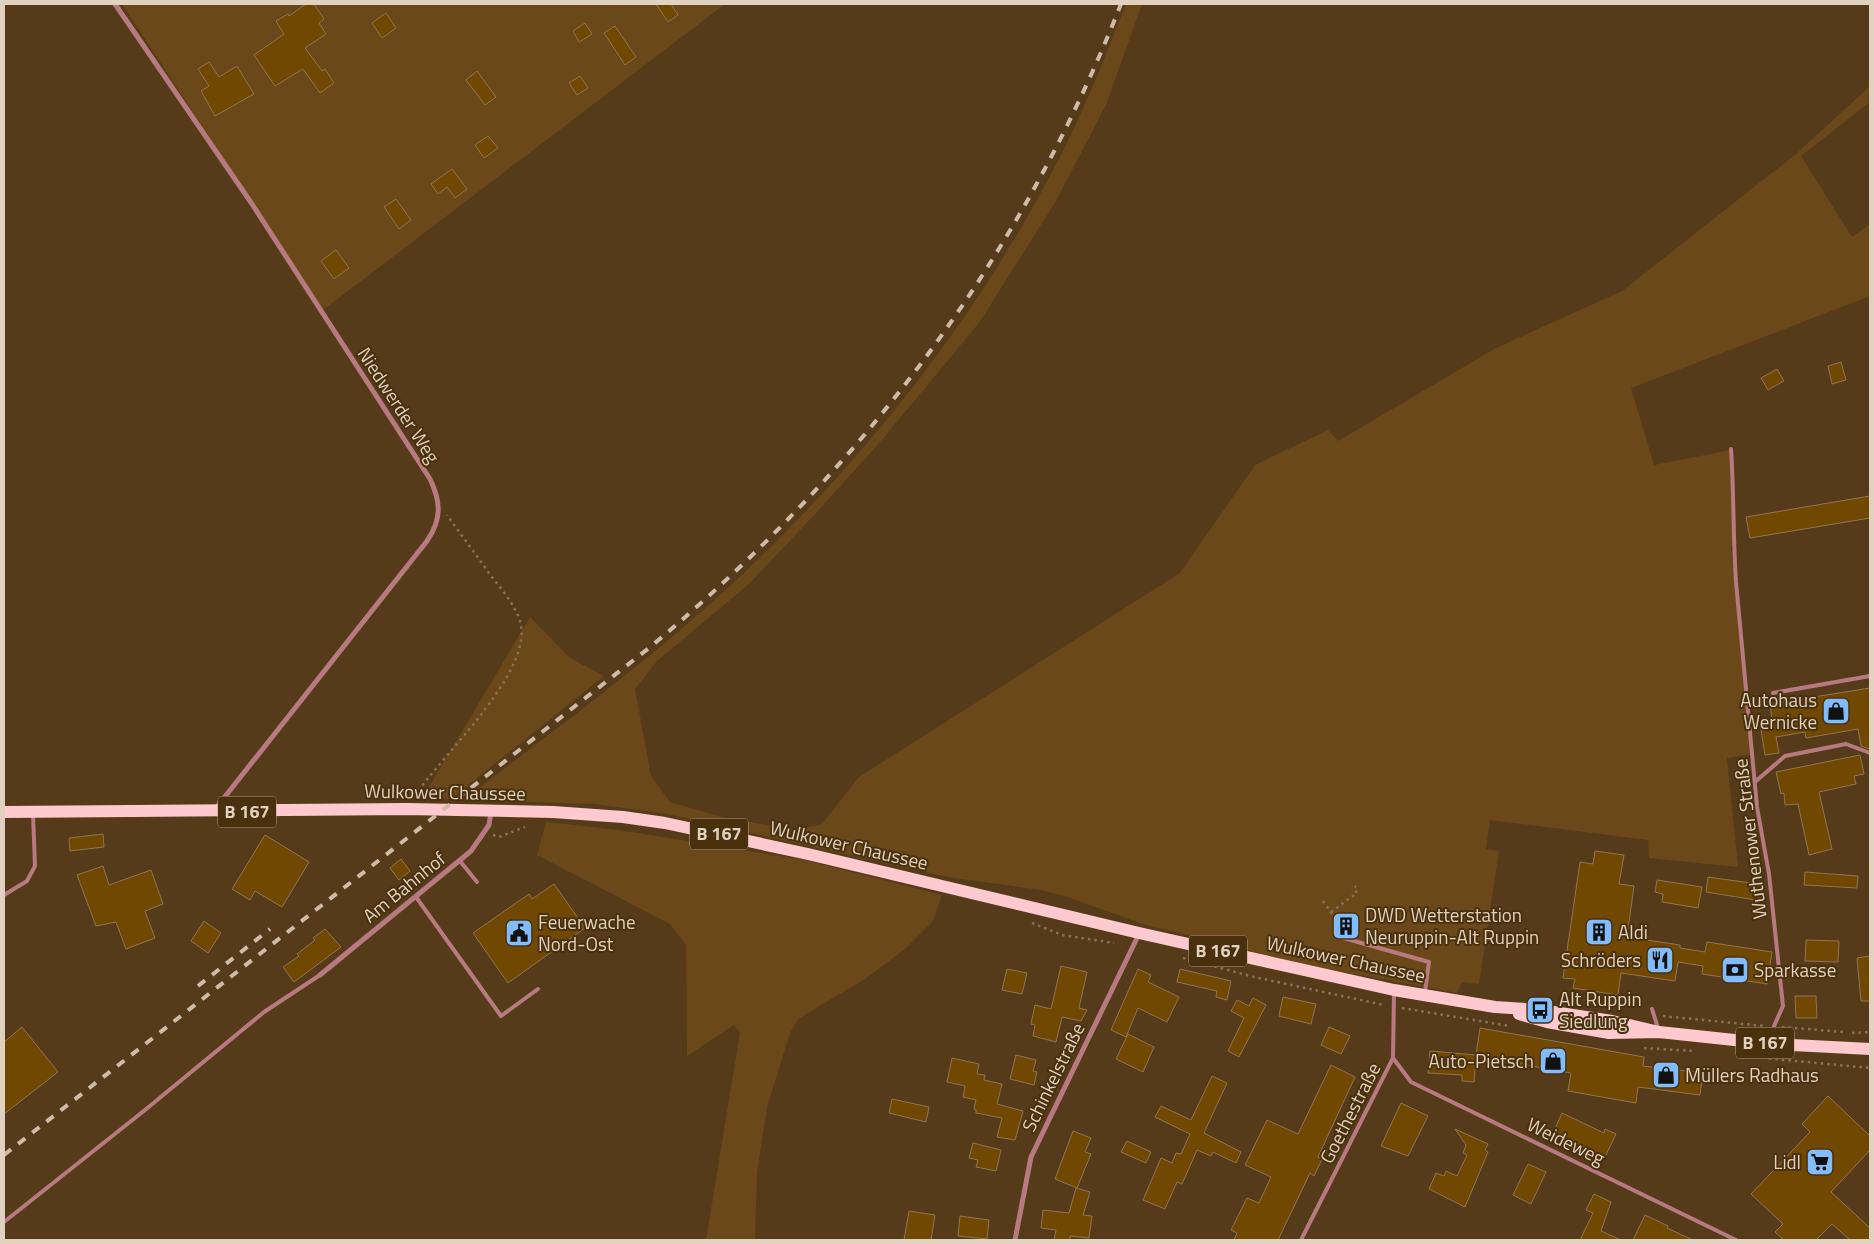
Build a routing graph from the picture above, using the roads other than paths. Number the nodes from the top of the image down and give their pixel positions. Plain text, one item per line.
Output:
1 (115, 4) edge
2 (1731, 449) dead end
3 (1870, 676) edge
4 (1773, 693) dead end
5 (1870, 753) edge
6 (1756, 781) junction
7 (491, 811) junction
8 (4, 812) edge
9 (33, 812) junction
10 (213, 812) junction
11 (460, 861) junction
12 (477, 882) dead end
13 (4, 895) edge
14 (416, 897) junction
15 (1140, 933) junction
16 (1340, 937) dead end
17 (320, 975) joint
18 (538, 989) dead end
19 (1394, 990) junction
20 (1424, 995) junction
21 (1652, 1009) dead end
22 (1660, 1032) junction
23 (1772, 1044) junction
24 (1870, 1049) edge
25 (1393, 1058) junction
26 (4, 1222) edge
27 (1015, 1240) edge
28 (1301, 1240) edge
29 (1736, 1240) edge

1 - 10 street, Niedwerder Weg
2 - 6 lane, Wuthenower Straße
3 - 4 lane
5 - 6 lane
6 - 23 lane, Wuthenower Straße
7 - 10 main road, Wulkower Chaussee / B 167
7 - 11 street, Am Bahnhof
7 - 15 main road, Wulkower Chaussee / B 167
8 - 9 main road, Wulkower Chaussee / B 167
9 - 10 main road, Wulkower Chaussee / B 167
9 - 13 lane
11 - 12 lane
11 - 14 street, Am Bahnhof
14 - 17 street, Am Bahnhof
14 - 18 lane
15 - 19 main road, Wulkower Chaussee / B 167
15 - 27 street, Schinkelstraße
16 - 20 lane
17 - 26 lane
19 - 20 main road, Wulkower Chaussee / B 167
19 - 25 lane, Goethestraße
20 - 22 main road, Wulkower Chaussee / B 167
21 - 22 lane
22 - 23 main road, Wulkower Chaussee / B 167
23 - 24 main road, Wulkower Chaussee / B 167
25 - 28 lane, Goethestraße
25 - 29 lane, Weideweg

